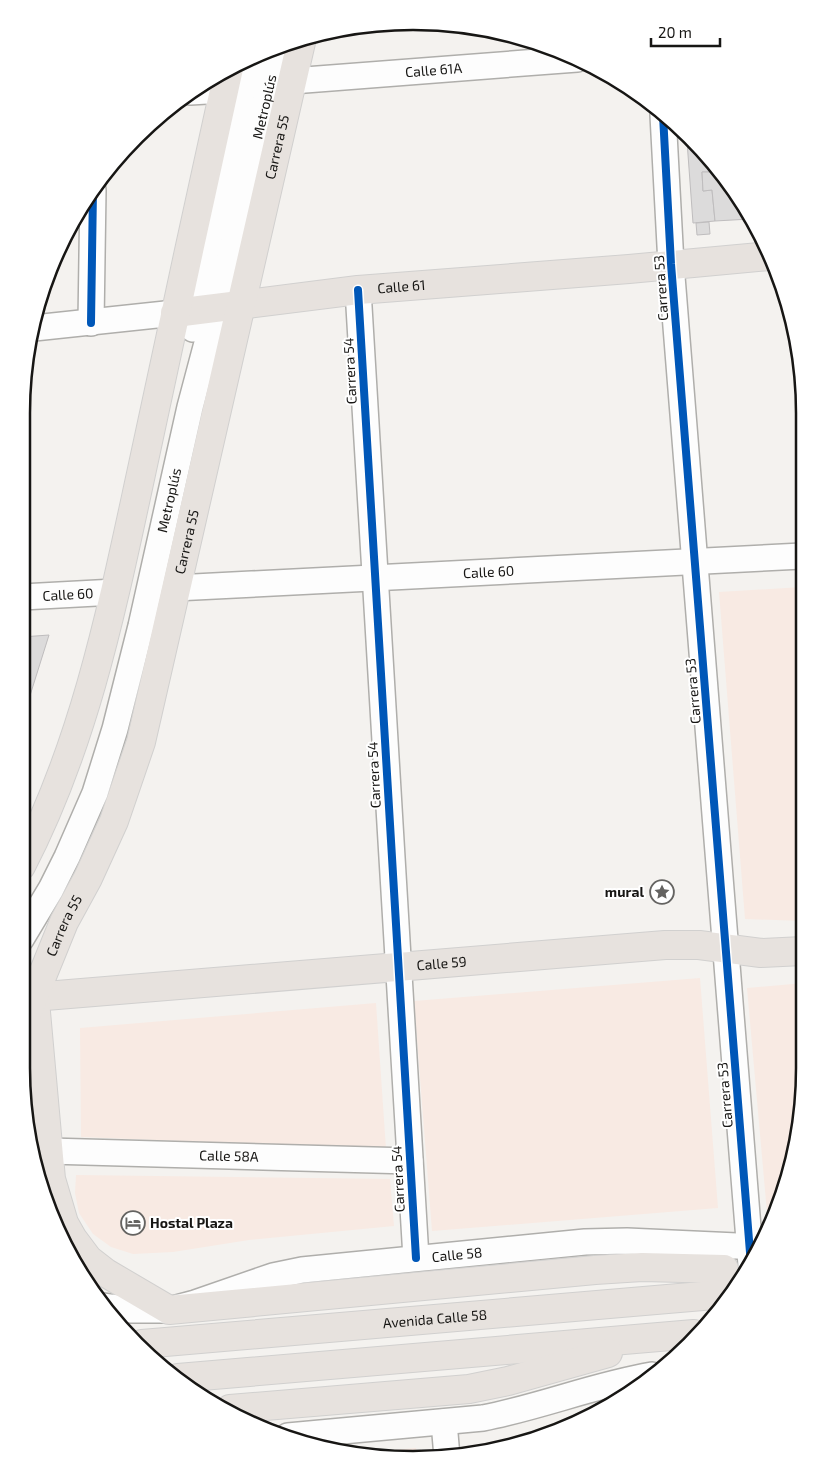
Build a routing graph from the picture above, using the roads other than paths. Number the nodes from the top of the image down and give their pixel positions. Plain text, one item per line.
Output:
1 (300, 47) edge
2 (276, 55) edge
3 (562, 60) edge
4 (252, 65) edge
5 (227, 79) edge
6 (292, 81) junction
7 (663, 123) edge
8 (93, 203) edge
9 (763, 257) edge
10 (671, 264) junction
11 (358, 290) junction
12 (207, 309) junction
13 (91, 323) junction
14 (40, 328) edge
15 (796, 556) edge
16 (695, 562) junction
17 (375, 578) junction
18 (175, 588) junction
19 (115, 592) junction
20 (30, 597) edge
21 (30, 850) edge
22 (30, 902) edge
23 (30, 924) edge
24 (726, 949) junction
25 (796, 951) edge
26 (398, 967) junction
27 (30, 994) edge
28 (30, 998) edge
29 (30, 1013) edge
30 (49, 1151) junction
31 (410, 1161) junction
32 (752, 1246) edge
33 (749, 1253) edge
34 (416, 1258) junction
35 (725, 1282) edge
36 (114, 1308) edge
37 (170, 1310) junction
38 (688, 1335) edge
39 (663, 1337) junction
40 (147, 1343) edge
41 (187, 1377) edge
42 (637, 1378) edge
43 (237, 1408) edge
44 (444, 1422) junction
45 (303, 1435) edge
46 (446, 1449) edge

1 - 6 main road, Carrera 55
2 - 12 street, Metroplús
3 - 6 street, Calle 61A
4 - 12 street, Metroplús
5 - 12 main road, Carrera 55
6 - 12 main road, Carrera 55
7 - 10 street, Carrera 53
8 - 13 street
9 - 10 main road, Calle 61
10 - 11 main road, Calle 61
10 - 16 street, Carrera 53
11 - 12 main road, Calle 61
11 - 17 street, Carrera 54
12 - 13 street, Calle 61
12 - 18 main road, Carrera 55
12 - 19 main road, Carrera 55
12 - 22 street, Metroplús
12 - 23 street, Metroplús
13 - 14 street, Calle 61
15 - 16 street, Calle 60
16 - 17 street, Calle 60
16 - 24 street, Carrera 53
17 - 18 street, Calle 60
17 - 26 street, Carrera 54
18 - 27 main road, Carrera 55
19 - 20 street, Calle 60
19 - 21 main road, Carrera 55
24 - 25 main road, Calle 59
24 - 26 main road, Calle 59
24 - 32 street, Carrera 53
26 - 28 main road, Calle 59
26 - 31 street, Carrera 54
29 - 30 main road
30 - 31 street, Calle 58A
30 - 37 main road
31 - 34 street, Carrera 54
33 - 34 street, Calle 58
34 - 37 street, Calle 58
35 - 37 main road
35 - 40 main road, Avenida Calle 58
36 - 37 street, Calle 58
38 - 39 main road
39 - 41 main road
39 - 43 main road
42 - 44 street
44 - 45 street
44 - 46 street

